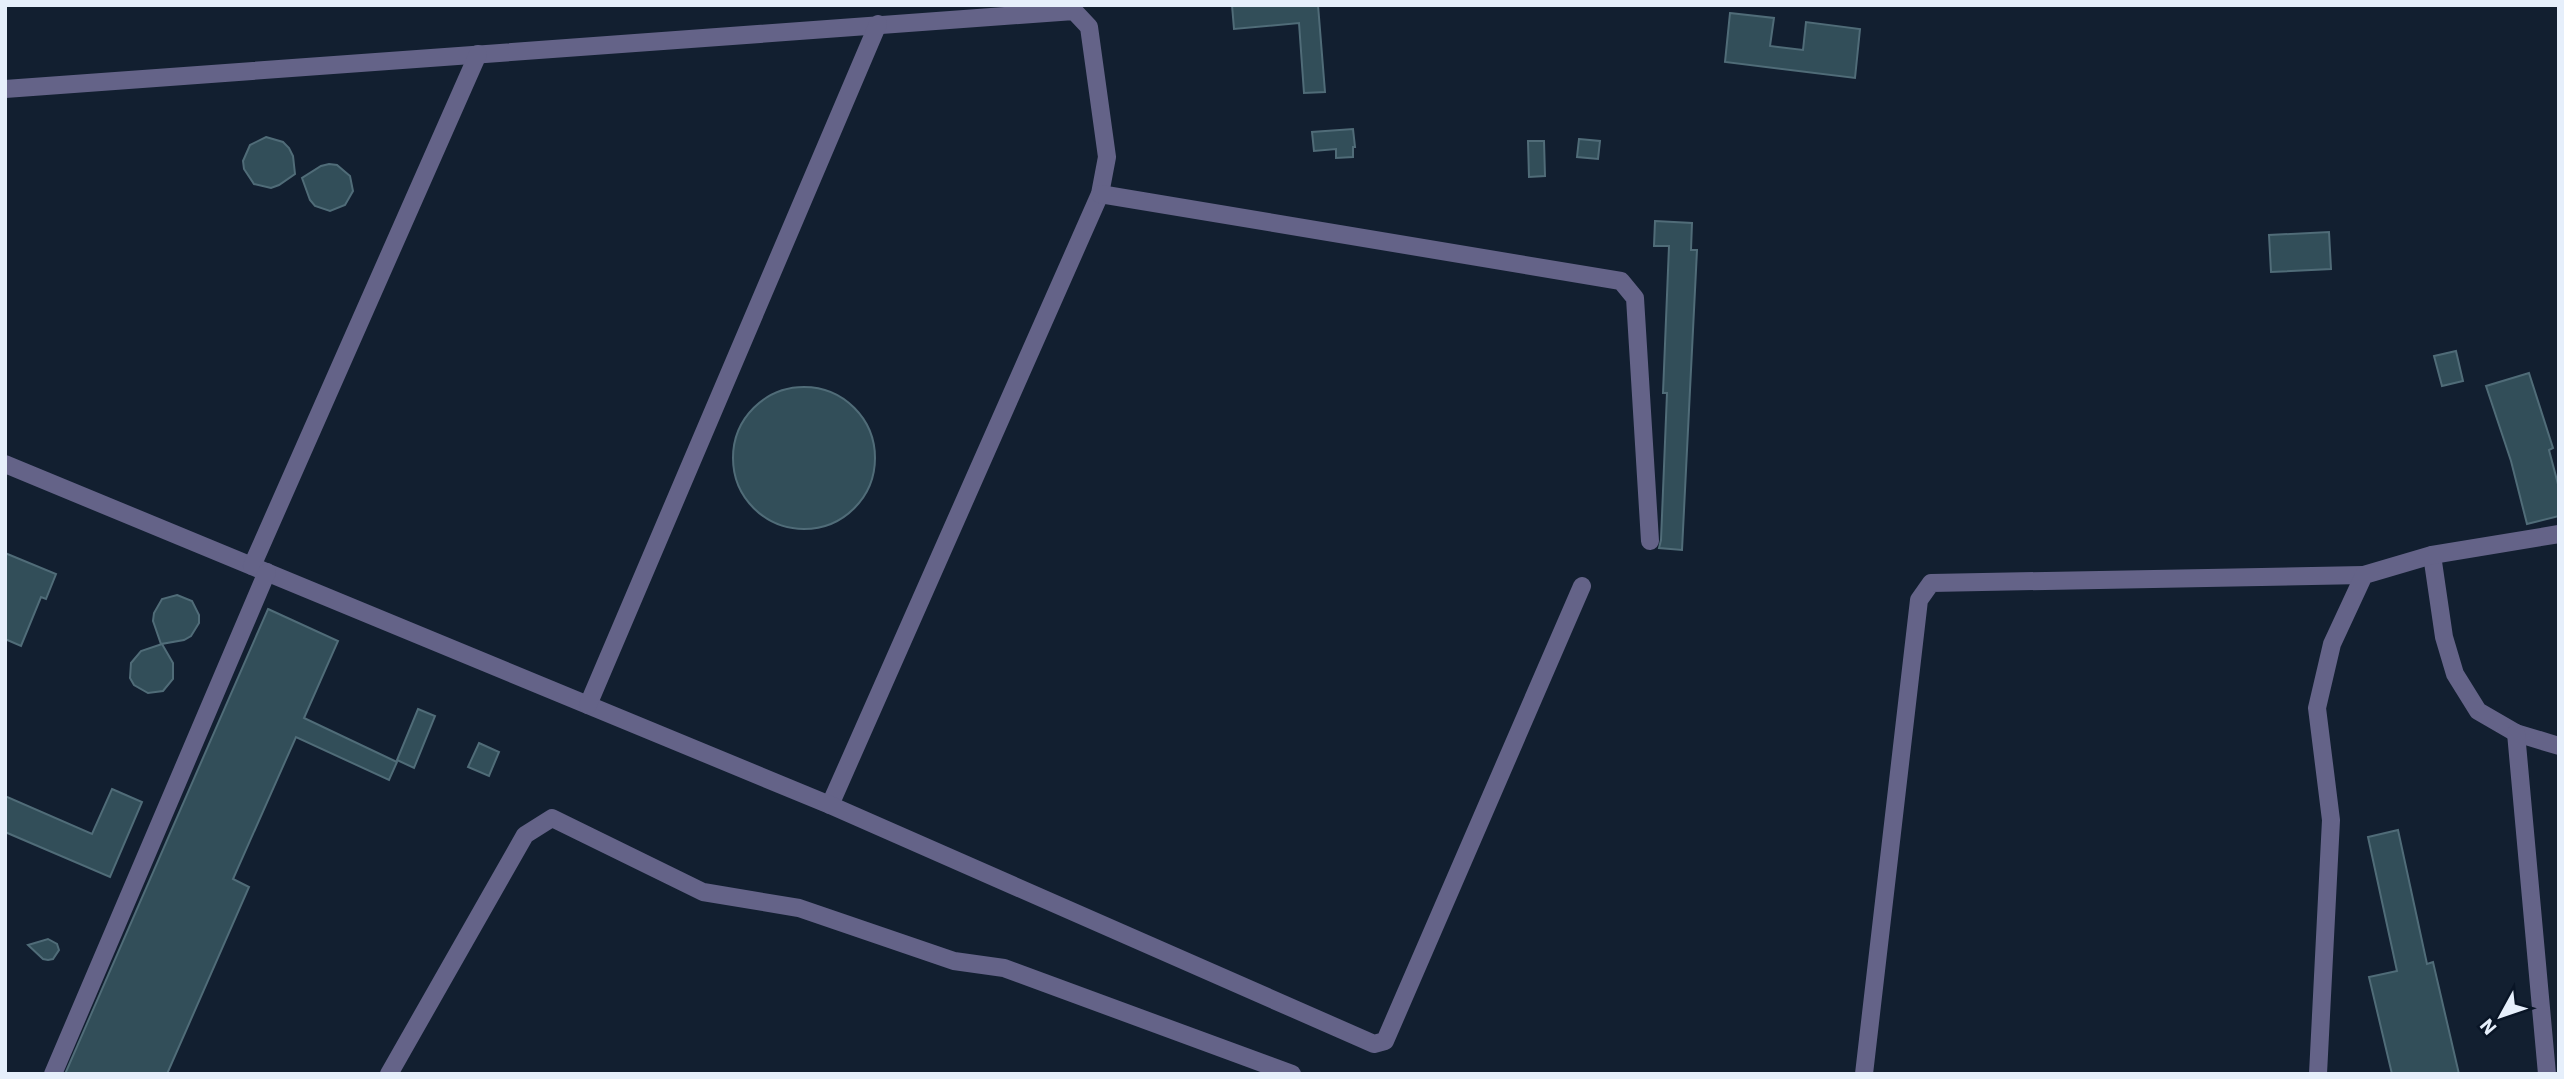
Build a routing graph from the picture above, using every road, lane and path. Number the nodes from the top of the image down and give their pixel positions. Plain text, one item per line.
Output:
1 (878, 24) junction
2 (478, 54) junction
3 (5, 89) edge
4 (1100, 194) junction
5 (5, 464) edge
6 (2559, 534) edge
7 (1650, 541) dead end
8 (2432, 555) junction
9 (260, 569) junction
10 (2364, 575) junction
11 (1582, 586) dead end
12 (588, 705) junction
13 (2516, 733) junction
14 (2559, 746) edge
15 (830, 805) junction
16 (53, 1074) edge
17 (388, 1074) edge
18 (1292, 1074) edge
19 (1864, 1074) edge
20 (2318, 1074) edge
21 (2547, 1074) edge

1 - 2 lane
1 - 4 lane
1 - 12 lane
2 - 3 lane
2 - 9 lane
4 - 7 lane
4 - 15 lane
5 - 9 lane
6 - 8 lane
8 - 10 lane
8 - 13 lane
9 - 12 lane
9 - 16 lane
10 - 19 lane
10 - 20 lane
11 - 15 lane
12 - 15 lane
13 - 14 lane
13 - 21 lane
17 - 18 lane

